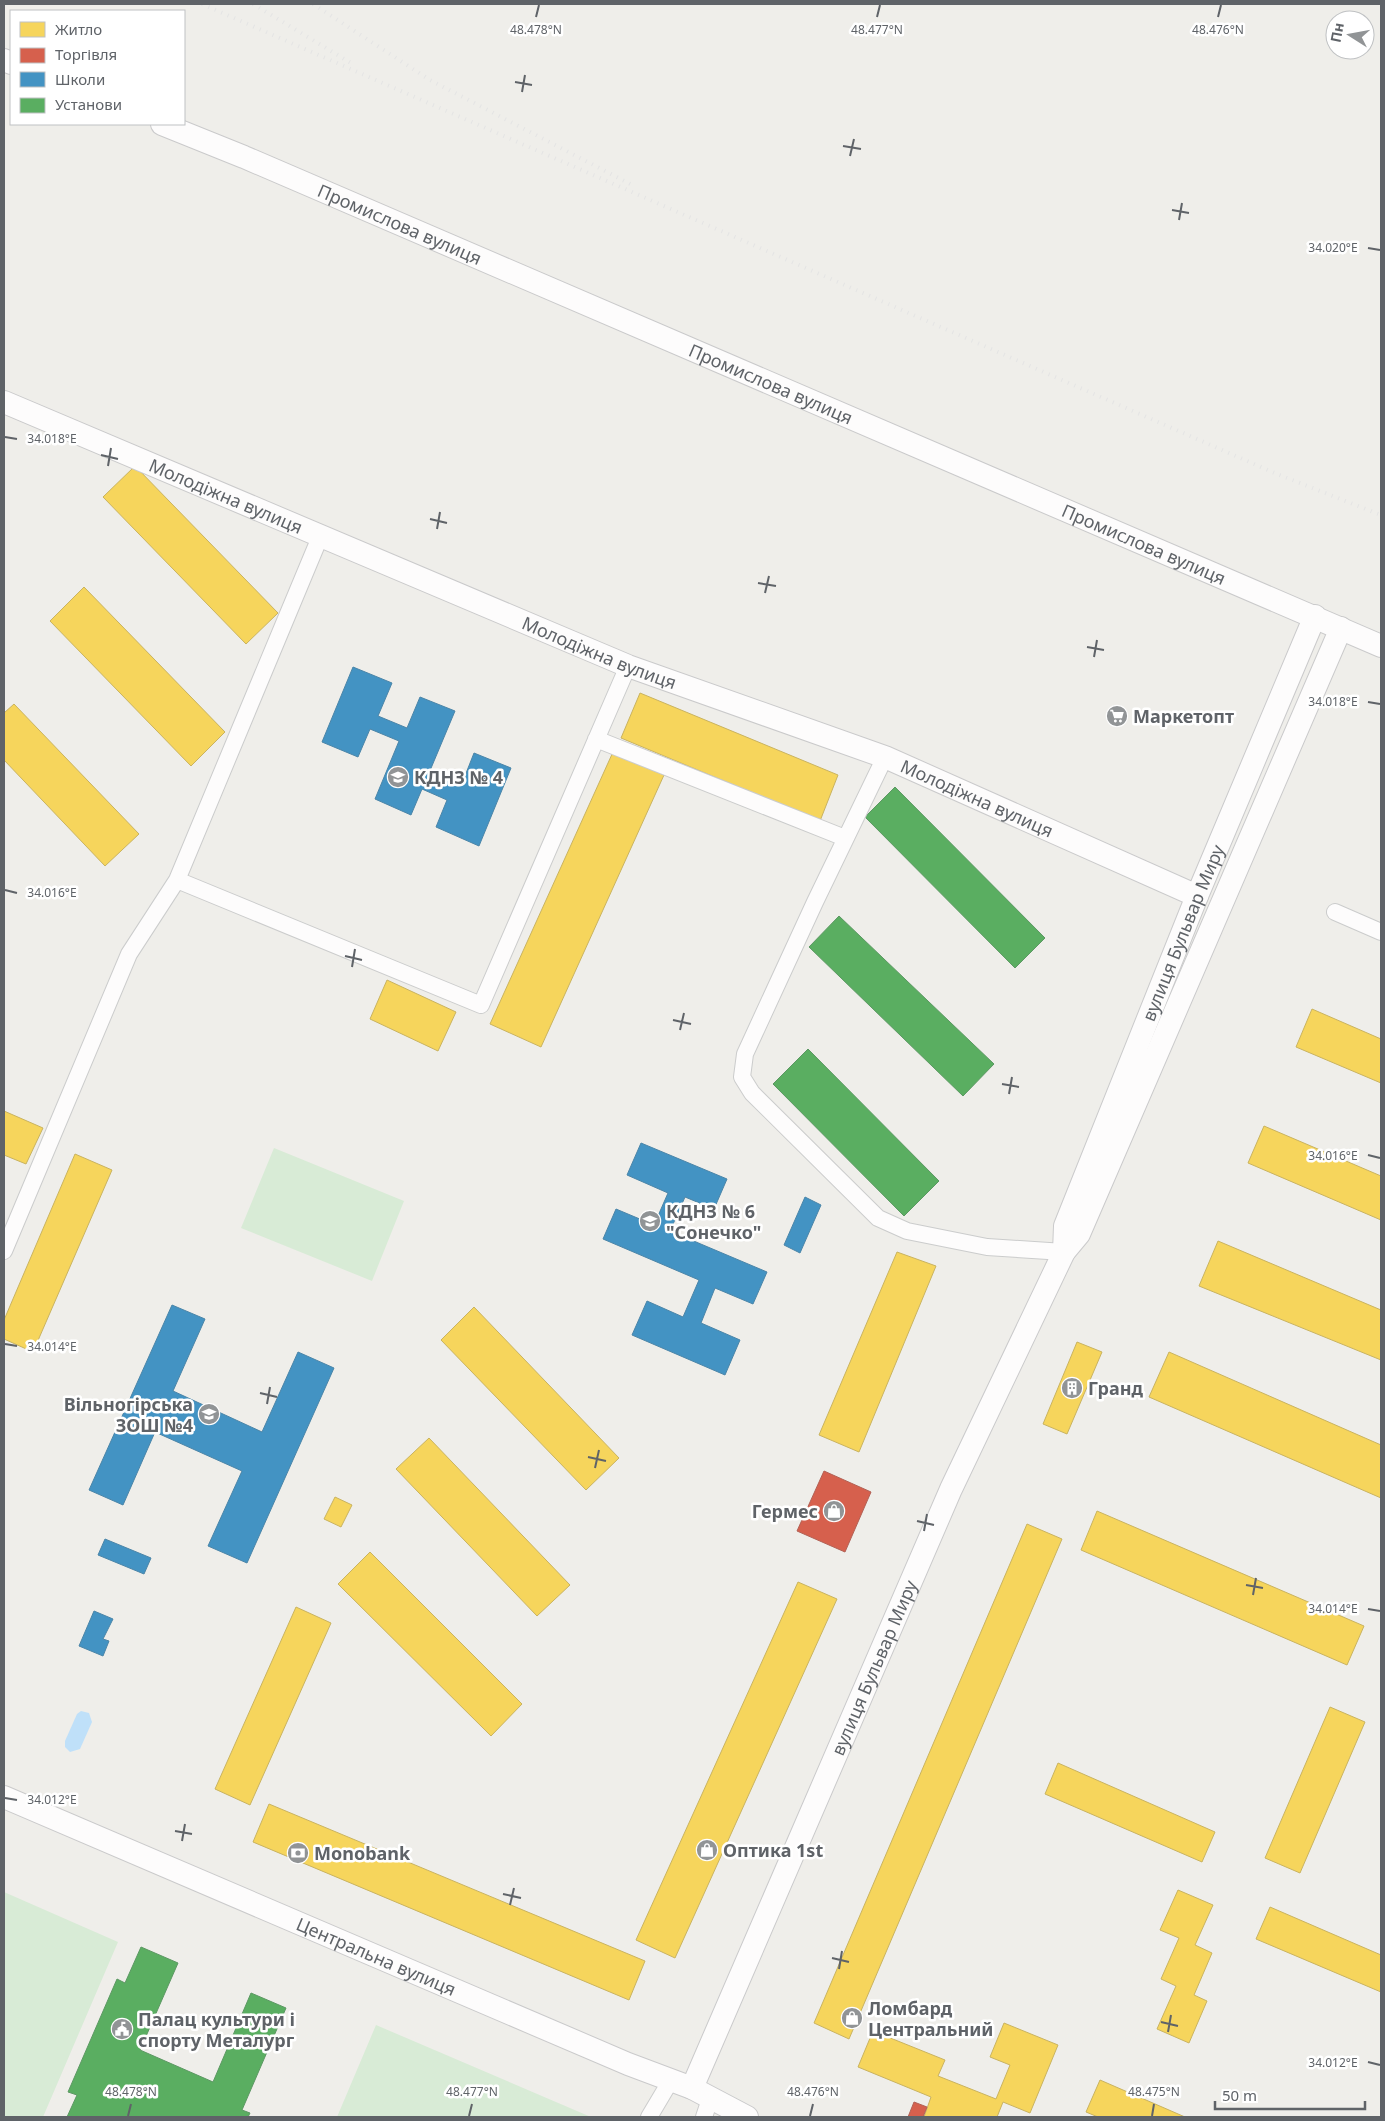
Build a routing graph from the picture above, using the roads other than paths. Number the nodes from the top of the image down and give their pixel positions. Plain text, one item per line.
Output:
1 (164, 125) edge
2 (4, 402) edge
3 (320, 537) junction
4 (1315, 616) junction
5 (1340, 628) junction
6 (1381, 646) edge
7 (628, 666) junction
8 (596, 739) junction
9 (885, 757) junction
10 (845, 838) junction
11 (177, 880) junction
12 (1197, 896) junction
13 (1335, 912) dead end
14 (1381, 932) edge
15 (4, 1251) edge
16 (1064, 1252) junction
17 (4, 1797) edge
18 (671, 2080) junction
19 (702, 2102) edge
20 (649, 2117) edge
21 (747, 2117) edge

1 - 4 street, Промислова вулиця
2 - 3 street, Молодіжна вулиця
3 - 7 street, Молодіжна вулиця
3 - 11 street
4 - 5 street, Промислова вулиця
4 - 12 street, вулиця Бульвар Миру
5 - 6 street, Промислова вулиця
5 - 16 street, вулиця Бульвар Миру
7 - 8 street
7 - 9 street, Молодіжна вулиця
8 - 10 street
8 - 11 street
9 - 10 street
9 - 12 street, Молодіжна вулиця
10 - 16 street
11 - 15 street
12 - 16 street, вулиця Бульвар Миру
13 - 14 street
16 - 19 street, вулиця Бульвар Миру
17 - 18 street, Центральна вулиця
18 - 19 street, Центральна вулиця
18 - 20 street
19 - 21 street, Центральна вулиця

